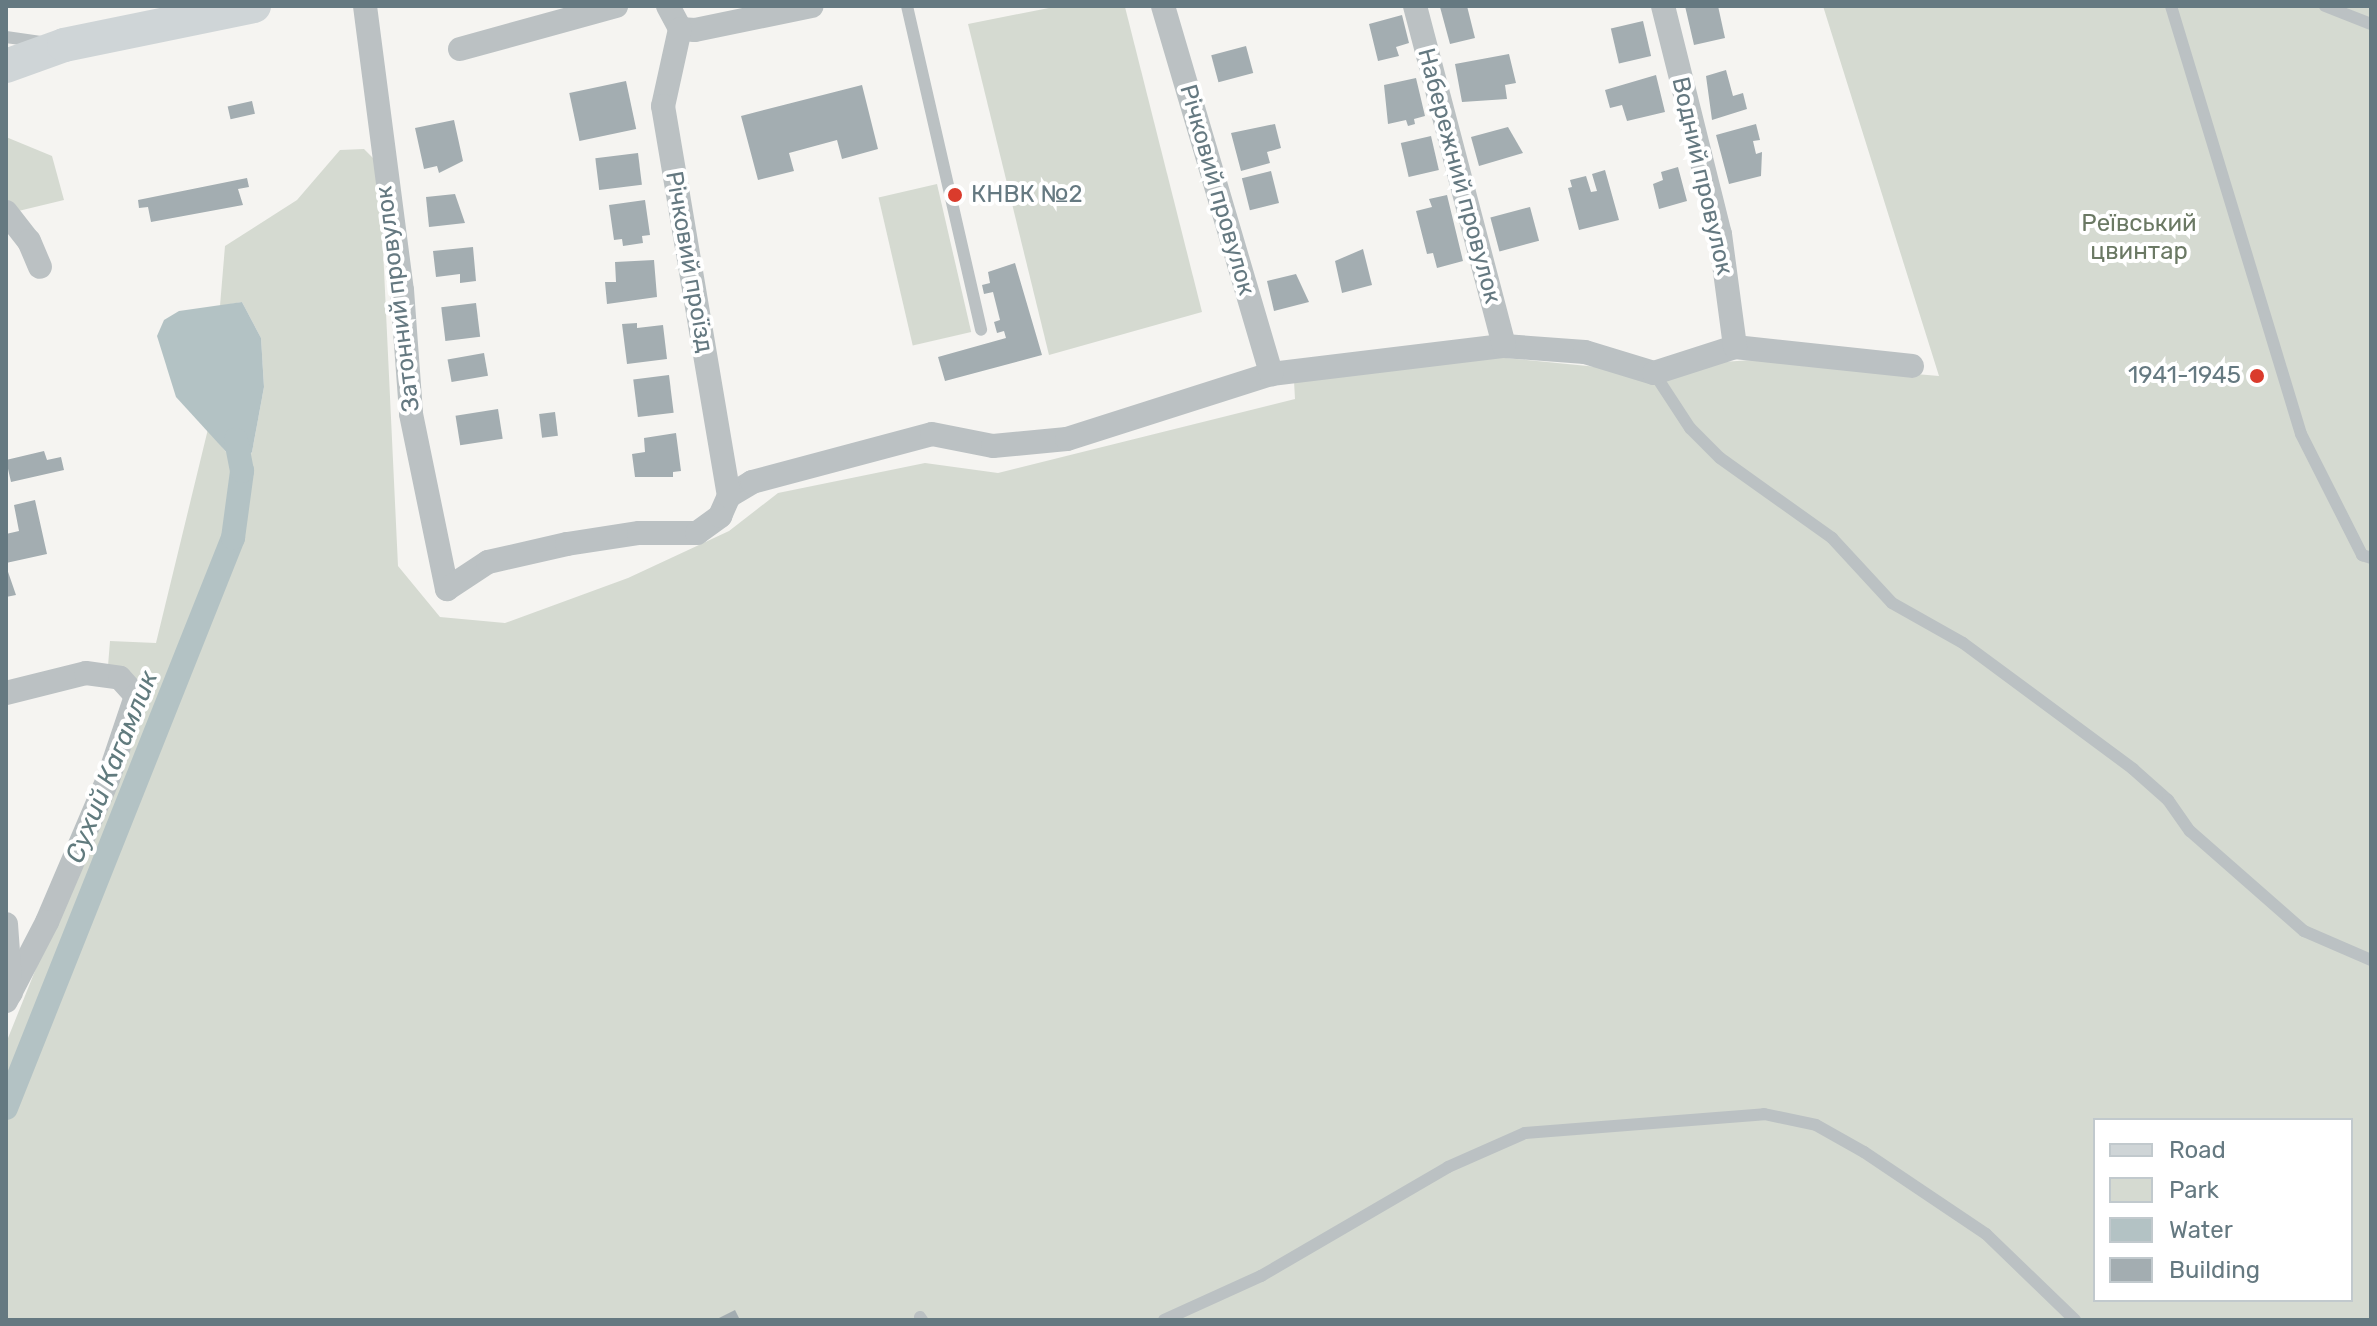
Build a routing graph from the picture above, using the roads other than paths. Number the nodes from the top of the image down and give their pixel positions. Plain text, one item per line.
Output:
1 (254, 6) edge
2 (365, 6) edge
3 (616, 6) edge
4 (668, 6) edge
5 (812, 6) edge
6 (907, 6) edge
7 (1163, 6) edge
8 (1415, 6) edge
9 (1663, 6) edge
10 (2171, 6) edge
11 (2325, 6) edge
12 (2371, 24) edge
13 (680, 29) junction
14 (6, 37) edge
15 (64, 45) junction
16 (460, 49) dead end
17 (6, 66) edge
18 (6, 212) edge
19 (40, 267) dead end
20 (981, 330) dead end
21 (1504, 346) junction
22 (1735, 347) junction
23 (1912, 366) dead end
24 (1654, 373) junction
25 (1271, 374) junction
26 (729, 496) junction
27 (2371, 558) edge
28 (6, 693) edge
29 (6, 924) edge
30 (2371, 960) edge
31 (8, 1004) edge
32 (1164, 1320) edge
33 (2075, 1320) edge

1 - 15 main road
2 - 26 street, Затонний провулок
3 - 16 street
4 - 13 street
5 - 13 street
6 - 20 lane
7 - 25 street, Річковий провулок
8 - 21 street, Набережний провулок
9 - 22 street, Водний провулок
10 - 27 lane
11 - 12 lane
13 - 26 street, Річковий проїзд
14 - 15 lane
15 - 17 main road
18 - 19 street
21 - 24 street
21 - 25 street
22 - 23 street
22 - 24 street
24 - 30 lane
25 - 26 street
28 - 31 street
29 - 31 street
32 - 33 lane

